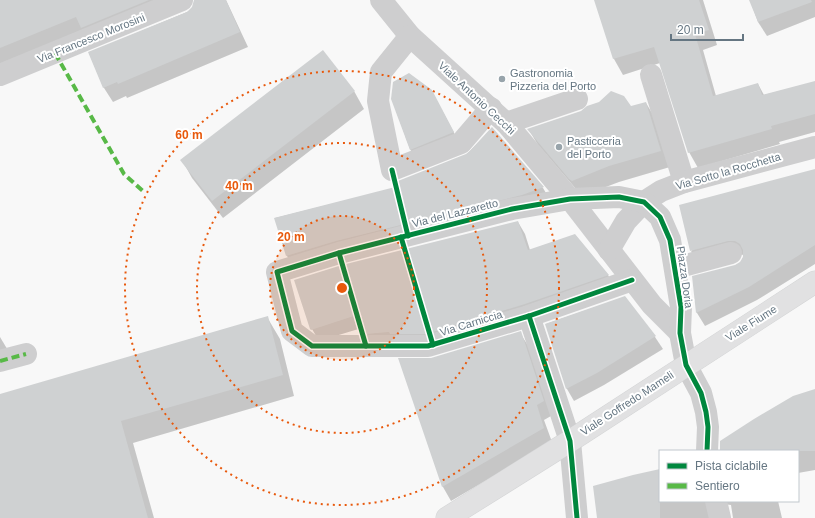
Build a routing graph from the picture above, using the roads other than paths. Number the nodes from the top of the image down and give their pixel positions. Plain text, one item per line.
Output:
1 (182, 0) edge
2 (381, 0) edge
3 (410, 36) junction
4 (0, 75) edge
5 (651, 75) dead end
6 (577, 99) dead end
7 (491, 108) junction
8 (506, 123) junction
9 (815, 147) edge
10 (684, 182) junction
11 (570, 199) junction
12 (644, 202) junction
13 (609, 250) junction
14 (731, 252) dead end
15 (675, 268) junction
16 (276, 272) joint
17 (632, 280) junction
18 (815, 282) edge
19 (529, 316) junction
20 (680, 333) junction
21 (26, 354) dead end
22 (0, 361) edge
23 (686, 365) junction
24 (570, 440) junction
25 (707, 450) edge
26 (716, 502) edge
27 (447, 518) edge
28 (577, 518) edge
29 (720, 518) edge

1 - 4 street, Via Francesco Morosini
2 - 3 street, Viale Antonio Cecchi
3 - 7 street, Viale Antonio Cecchi
3 - 7 street
5 - 10 street
6 - 8 street
7 - 8 street, Viale Antonio Cecchi
8 - 11 street, Viale Antonio Cecchi
9 - 10 street, Via Sotto la Rocchetta
10 - 12 street, Via Sotto la Rocchetta
11 - 12 street
11 - 13 street
11 - 16 street, Via del Lazzaretto
12 - 13 street
12 - 15 street, Piazza Doria
13 - 17 street
14 - 15 street
15 - 20 street, Piazza Doria
16 - 19 street, Via Carniccia
17 - 19 street, Via Carniccia
17 - 20 street
18 - 23 main road, Viale Fiume
19 - 24 street
20 - 23 street, Piazza Doria
21 - 22 street
23 - 24 main road, Viale Goffredo Mameli
23 - 25 street, Piazza Doria
24 - 27 main road, Viale Goffredo Mameli
24 - 28 street
26 - 29 street

